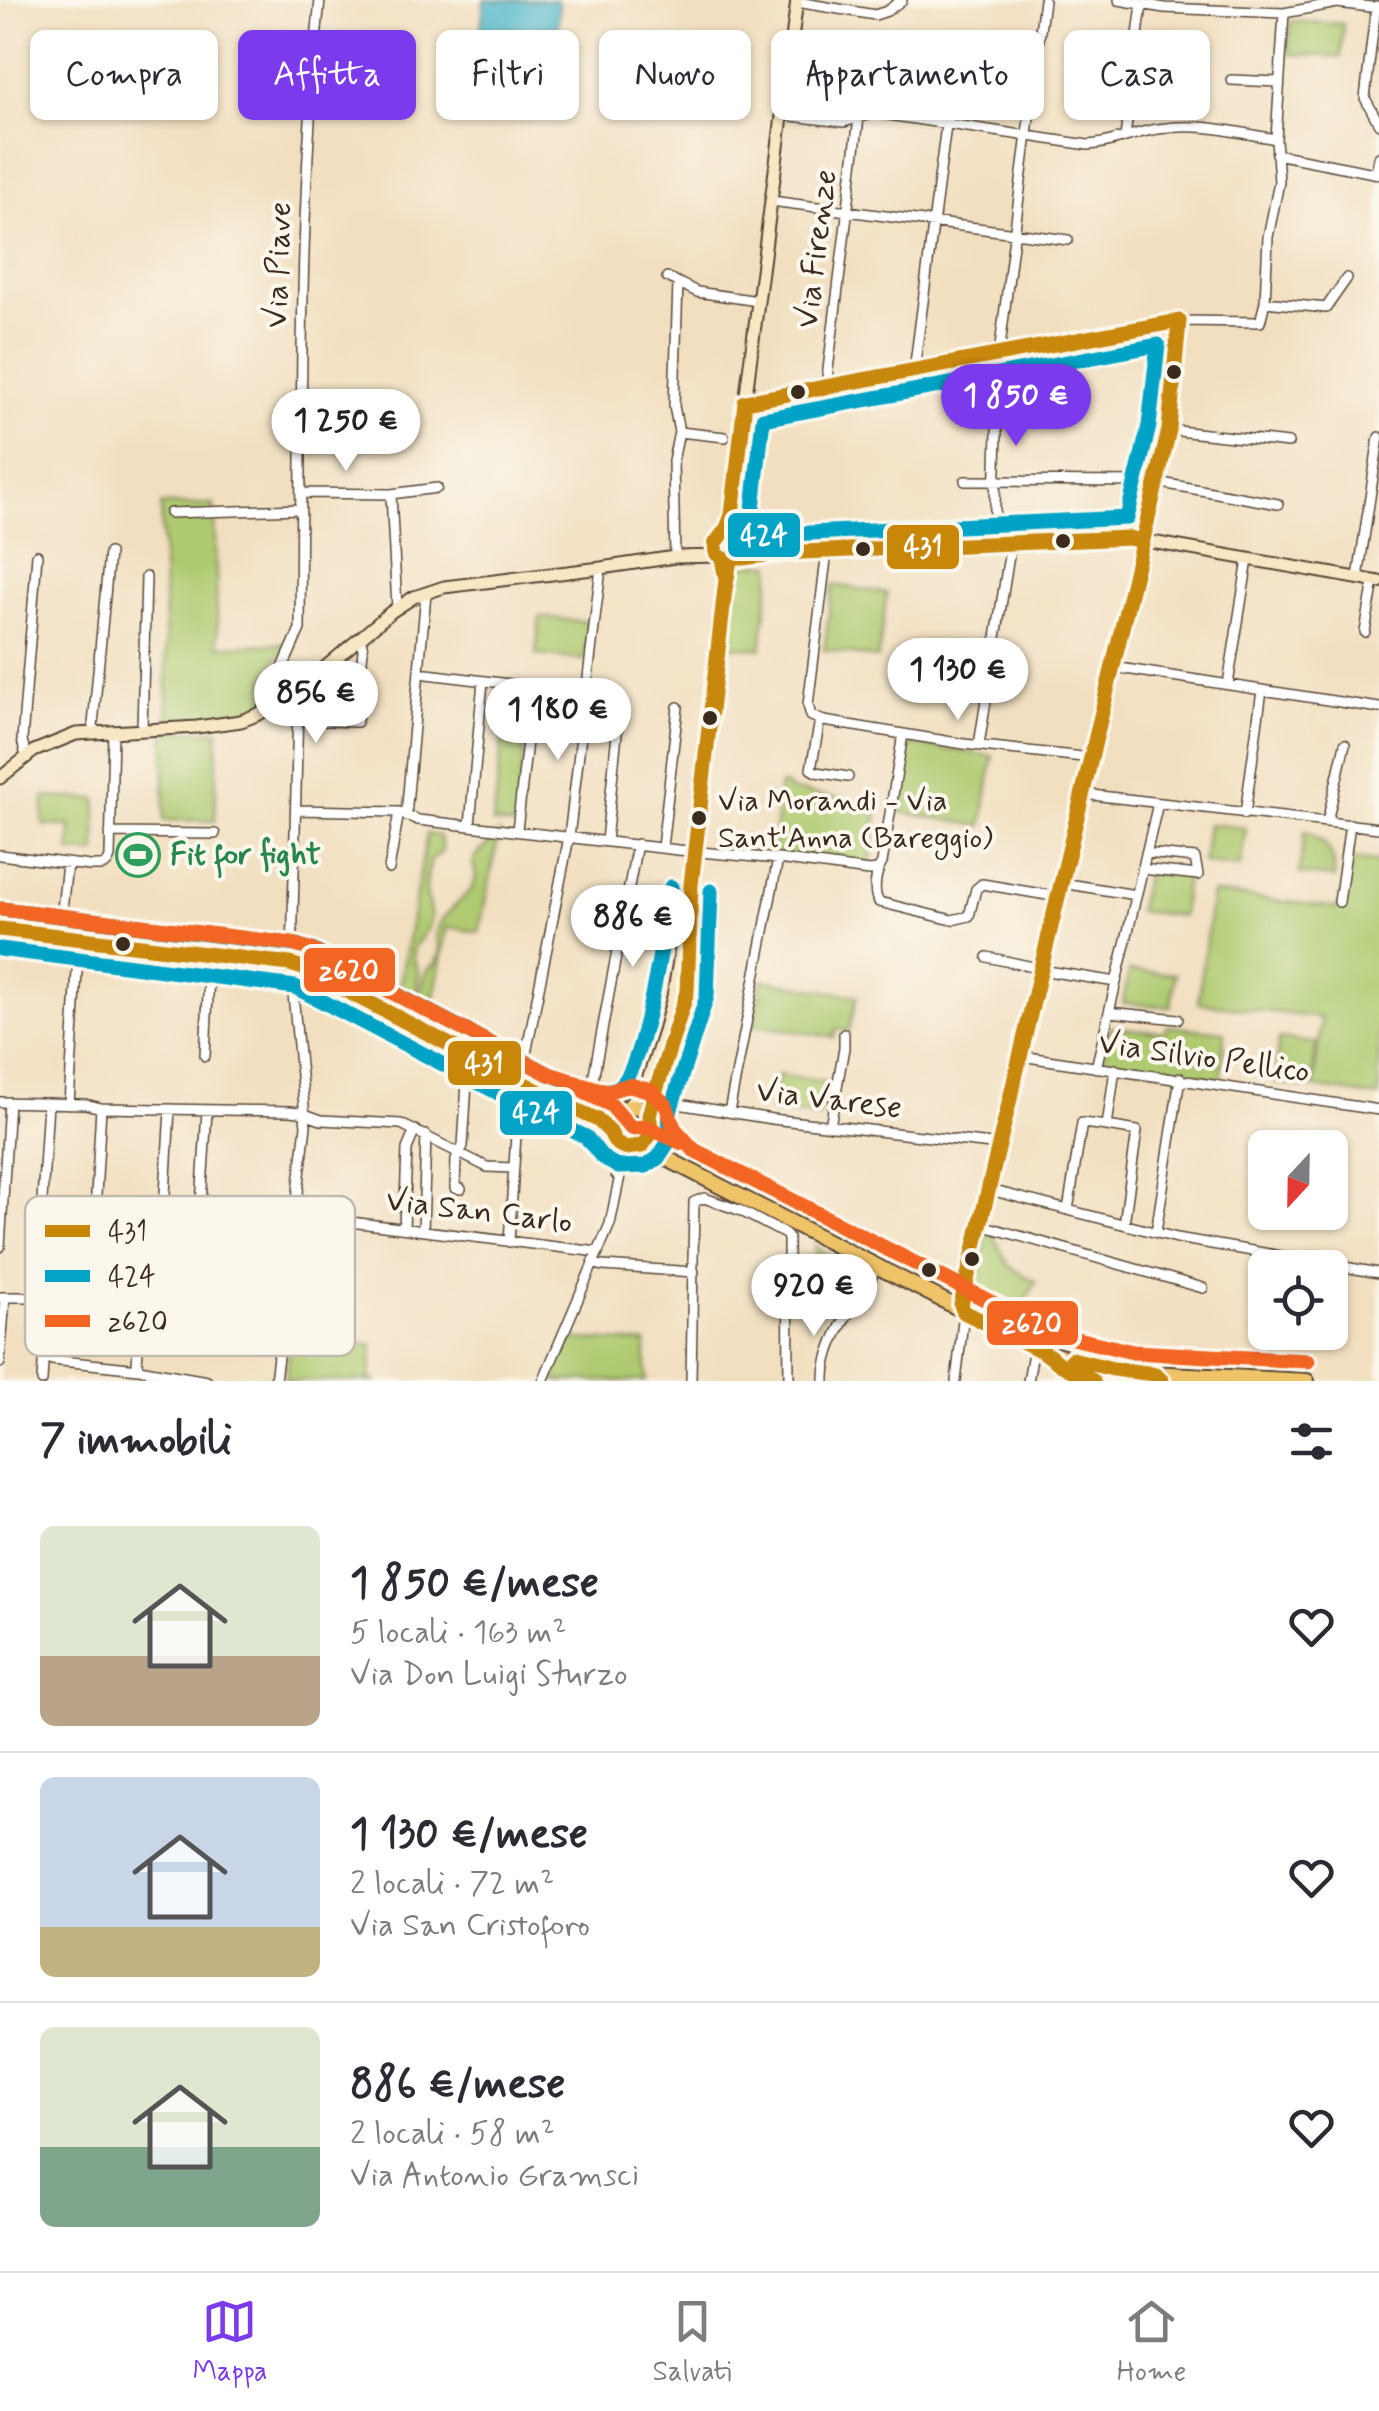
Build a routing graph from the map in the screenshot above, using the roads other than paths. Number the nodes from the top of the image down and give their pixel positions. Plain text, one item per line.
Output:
1 (320, 0) edge
2 (902, 0) edge
3 (1044, 0) edge
4 (1119, 0) edge
5 (797, 1) edge
6 (1142, 4) junction
7 (1378, 7) edge
8 (1284, 13) junction
9 (793, 30) edge
10 (1232, 80) dead end
11 (1280, 82) junction
12 (781, 120) edge
13 (826, 120) edge
14 (851, 120) edge
15 (858, 120) edge
16 (928, 120) edge
17 (946, 122) junction
18 (1379, 124) edge
19 (1027, 134) junction
20 (1124, 137) junction
21 (1276, 139) junction
22 (1276, 154) junction
23 (1379, 157) edge
24 (1378, 173) edge
25 (771, 201) junction
26 (847, 212) junction
27 (933, 223) junction
28 (1014, 233) junction
29 (1068, 240) dead end
30 (667, 277) dead end
31 (1347, 278) dead end
32 (678, 283) junction
33 (758, 301) junction
34 (1265, 302) junction
35 (1179, 321) junction
36 (999, 355) junction
37 (914, 371) junction
38 (826, 386) junction
39 (302, 399) junction
40 (345, 400) dead end
41 (745, 402) junction
42 (742, 428) junction
43 (1169, 430) junction
44 (678, 432) junction
45 (726, 437) junction
46 (1379, 438) edge
47 (1288, 443) dead end
48 (740, 449) junction
49 (966, 481) dead end
50 (996, 481) junction
51 (1156, 482) junction
52 (437, 488) dead end
53 (301, 493) junction
54 (391, 494) junction
55 (1278, 504) dead end
56 (301, 509) junction
57 (170, 513) dead end
58 (732, 515) junction
59 (736, 540) junction
60 (1142, 541) junction
61 (994, 543) junction
62 (1011, 543) junction
63 (724, 551) junction
64 (827, 551) junction
65 (108, 553) dead end
66 (37, 555) dead end
67 (758, 556) junction
68 (675, 557) junction
69 (1248, 560) junction
70 (601, 568) junction
71 (146, 577) dead end
72 (1358, 578) junction
73 (1376, 582) edge
74 (426, 593) junction
75 (397, 608) junction
76 (1365, 632) dead end
77 (360, 637) junction
78 (1113, 667) junction
79 (289, 674) junction
80 (316, 674) junction
81 (419, 674) junction
82 (483, 681) junction
83 (1228, 684) junction
84 (533, 688) junction
85 (1262, 690) junction
86 (586, 693) junction
87 (287, 694) junction
88 (620, 704) dead end
89 (678, 707) dead end
90 (1379, 708) edge
91 (816, 718) junction
92 (298, 720) junction
93 (142, 729) junction
94 (113, 730) junction
95 (95, 731) junction
96 (903, 734) junction
97 (1344, 744) dead end
98 (979, 745) junction
99 (26, 756) junction
100 (1092, 758) junction
101 (848, 777) dead end
102 (0, 778) edge
103 (1084, 794) junction
104 (1158, 803) junction
105 (296, 810) junction
106 (402, 814) junction
107 (1245, 814) junction
108 (1328, 822) junction
109 (1350, 824) junction
110 (470, 825) junction
111 (1379, 828) edge
112 (517, 830) junction
113 (110, 833) junction
114 (215, 834) dead end
115 (569, 837) junction
116 (606, 841) junction
117 (636, 844) junction
118 (662, 846) junction
119 (697, 852) junction
120 (1146, 852) junction
121 (0, 856) edge
122 (778, 859) junction
123 (67, 864) junction
124 (388, 869) dead end
125 (1142, 869) junction
126 (877, 870) junction
127 (1062, 883) junction
128 (692, 885) junction
129 (1136, 896) junction
130 (1059, 897) junction
131 (1339, 902) dead end
132 (0, 929) edge
133 (59, 936) junction
134 (79, 939) junction
135 (210, 954) junction
136 (987, 957) dead end
137 (290, 964) junction
138 (1042, 969) junction
139 (1116, 982) junction
140 (1109, 1012) junction
141 (1178, 1019) dead end
142 (844, 1034) dead end
143 (205, 1056) dead end
144 (473, 1056) junction
145 (1021, 1056) junction
146 (1096, 1068) junction
147 (1115, 1069) junction
148 (1180, 1078) junction
149 (520, 1082) junction
150 (543, 1089) junction
151 (592, 1090) junction
152 (562, 1093) junction
153 (653, 1100) junction
154 (4, 1102) edge
155 (48, 1103) junction
156 (69, 1104) junction
157 (623, 1104) junction
158 (101, 1108) junction
159 (170, 1109) junction
160 (1379, 1110) edge
161 (206, 1111) junction
162 (729, 1112) junction
163 (306, 1114) junction
164 (651, 1124) junction
165 (830, 1126) junction
166 (1108, 1126) junction
167 (415, 1130) junction
168 (426, 1136) junction
169 (612, 1137) junction
170 (1000, 1145) junction
171 (637, 1147) junction
172 (460, 1152) junction
173 (682, 1166) junction
174 (514, 1168) junction
175 (461, 1189) dead end
176 (990, 1190) junction
177 (616, 1193) junction
178 (45, 1196) edge
179 (96, 1196) edge
180 (165, 1196) edge
181 (201, 1196) edge
182 (297, 1196) edge
183 (743, 1205) junction
184 (1068, 1210) junction
185 (355, 1222) edge
186 (982, 1224) junction
187 (1124, 1224) junction
188 (404, 1228) junction
189 (423, 1231) junction
190 (1156, 1232) junction
191 (509, 1242) junction
192 (837, 1246) junction
193 (0, 1247) edge
194 (598, 1252) junction
195 (593, 1263) junction
196 (875, 1267) junction
197 (694, 1272) junction
198 (1379, 1273) edge
199 (902, 1279) junction
200 (862, 1287) junction
201 (1203, 1288) dead end
202 (968, 1290) junction
203 (2, 1297) edge
204 (937, 1298) junction
205 (964, 1312) junction
206 (1002, 1330) junction
207 (1039, 1350) junction
208 (44, 1356) edge
209 (46, 1356) edge
210 (137, 1356) edge
211 (278, 1356) edge
212 (0, 1364) edge
213 (139, 1369) junction
214 (1182, 1378) edge
215 (1155, 1379) edge
216 (192, 1380) edge
217 (42, 1381) edge
218 (208, 1381) edge
219 (275, 1381) edge
220 (543, 1381) edge
221 (691, 1381) edge
222 (789, 1381) edge
223 (825, 1381) edge
224 (956, 1381) edge
225 (1028, 1381) edge
226 (1093, 1381) edge
227 (1307, 1381) edge

1 - 39 street, Via Piave
2 - 5 street
3 - 19 street
4 - 6 street
5 - 9 street
6 - 8 street
6 - 20 street
7 - 8 street
7 - 18 street
8 - 11 street
10 - 11 street
11 - 21 street
12 - 25 street
13 - 14 street
15 - 26 street, Via Firenze
16 - 17 street
17 - 19 street
17 - 27 street
19 - 20 street
19 - 28 street
20 - 21 street
21 - 22 street
22 - 24 street
22 - 34 street
23 - 24 street
25 - 26 street
25 - 33 street
26 - 27 street
26 - 38 street, Via Firenze
27 - 28 street
27 - 37 street
28 - 29 street
28 - 36 street
30 - 32 street
31 - 34 street
32 - 33 street
32 - 44 street
33 - 41 street
34 - 35 street
35 - 36 street
35 - 43 street
36 - 37 street
36 - 50 street
37 - 38 street
38 - 41 street
39 - 40 street
39 - 53 street, Via Piave
41 - 42 street
42 - 45 street
42 - 48 street
43 - 47 street
43 - 51 street
44 - 45 street
44 - 68 street
45 - 48 street
46 - 72 street
48 - 58 street
49 - 50 street
50 - 51 street
50 - 61 street
51 - 55 street
51 - 60 street
52 - 54 street
53 - 54 street
53 - 56 street, Via Piave
54 - 75 street
56 - 57 street
56 - 79 street, Via Piave
58 - 59 street
58 - 63 street
59 - 63 street
59 - 67 street
60 - 62 street
60 - 69 street
60 - 78 street
61 - 62 street
61 - 64 street
62 - 98 street
63 - 67 street
63 - 68 street
63 - 119 street
64 - 67 street
64 - 91 street
65 - 95 street
66 - 99 street
68 - 70 street
69 - 72 street
69 - 83 street
70 - 74 street
70 - 86 street
71 - 93 street
72 - 73 street
73 - 76 street
74 - 75 street
74 - 81 street
75 - 77 street
77 - 80 street
77 - 92 street
78 - 83 street
78 - 100 street
79 - 80 street
79 - 87 street
79 - 87 street
80 - 87 street
81 - 82 street
81 - 106 street
82 - 84 street
82 - 110 street
83 - 85 street
84 - 86 street
84 - 112 street
85 - 90 street
85 - 107 street
86 - 115 street
87 - 92 street
87 - 93 street
88 - 116 street
89 - 118 street
91 - 96 street
91 - 101 street
92 - 105 street
93 - 94 street
94 - 95 street
94 - 113 street
95 - 99 street
96 - 98 street
96 - 126 street
97 - 108 street
98 - 100 street
99 - 102 street
100 - 103 street
103 - 104 street
103 - 127 street
104 - 107 street
104 - 120 street
105 - 106 street
105 - 137 street
106 - 110 street
106 - 124 street
107 - 108 street
108 - 109 street
109 - 111 street
109 - 131 street
110 - 112 street
112 - 115 street
113 - 114 street
113 - 123 street
115 - 116 street
115 - 149 street
116 - 117 street
117 - 118 street
117 - 151 street
118 - 119 street
119 - 122 street
119 - 128 street
120 - 125 street
120 - 125 street
121 - 123 street
122 - 126 street
122 - 162 street
123 - 133 street
125 - 129 street
126 - 130 street
127 - 129 street
127 - 130 street
128 - 153 street
128 - 157 street
129 - 139 street
130 - 138 street
132 - 133 main road
133 - 134 main road
134 - 135 main road
134 - 156 street
135 - 137 main road
135 - 143 street
136 - 138 street
137 - 144 main road
137 - 163 street
138 - 139 street
138 - 145 street
139 - 140 street
140 - 141 street
140 - 146 street
142 - 165 street
144 - 149 main road
144 - 172 street
145 - 146 street, Via Silvio Pellico
145 - 170 street
146 - 147 street, Via Silvio Pellico
147 - 148 street, Via Silvio Pellico
147 - 166 street
148 - 160 street, Via Silvio Pellico
148 - 190 street
149 - 150 main road
149 - 174 street
150 - 152 main road
150 - 169 main road
151 - 152 street
151 - 157 street
152 - 157 main road
153 - 162 street, Via Varese
153 - 164 street
154 - 155 street
154 - 193 street
155 - 156 street
155 - 178 street
156 - 158 street
157 - 164 main road
157 - 169 main road
158 - 159 street
158 - 179 street
159 - 161 street
159 - 180 street
161 - 163 street
161 - 181 street
162 - 165 street, Via Varese
163 - 167 street
163 - 182 street
164 - 171 main road
164 - 173 main road
165 - 170 street, Via Varese
166 - 184 street
166 - 187 street
167 - 168 street
167 - 188 street
168 - 172 street
168 - 189 street
169 - 171 main road
169 - 177 street
170 - 176 street
171 - 173 main road
171 - 177 street
172 - 174 street
172 - 175 street
173 - 183 main road
174 - 191 street
176 - 184 street
176 - 186 street
177 - 194 street
183 - 192 main road
183 - 197 street
183 - 222 street
184 - 187 street
185 - 188 street, Via San Carlo
186 - 201 street
186 - 202 street
187 - 190 street
188 - 189 street, Via San Carlo
189 - 191 street, Via San Carlo
190 - 198 street
191 - 194 street, Via San Carlo
192 - 196 main road
192 - 200 street
194 - 195 street
195 - 197 street
195 - 220 street
196 - 199 main road
196 - 200 street
197 - 221 street
199 - 200 street
199 - 204 main road
200 - 223 street
202 - 204 street
202 - 205 street
202 - 206 street
203 - 212 street
204 - 205 main road
205 - 206 main road
205 - 224 street
206 - 207 main road
207 - 215 main road
207 - 225 street
207 - 226 street
208 - 217 street
209 - 213 street
210 - 213 street
211 - 219 street
213 - 216 street
214 - 215 main road
214 - 227 main road
216 - 218 street

